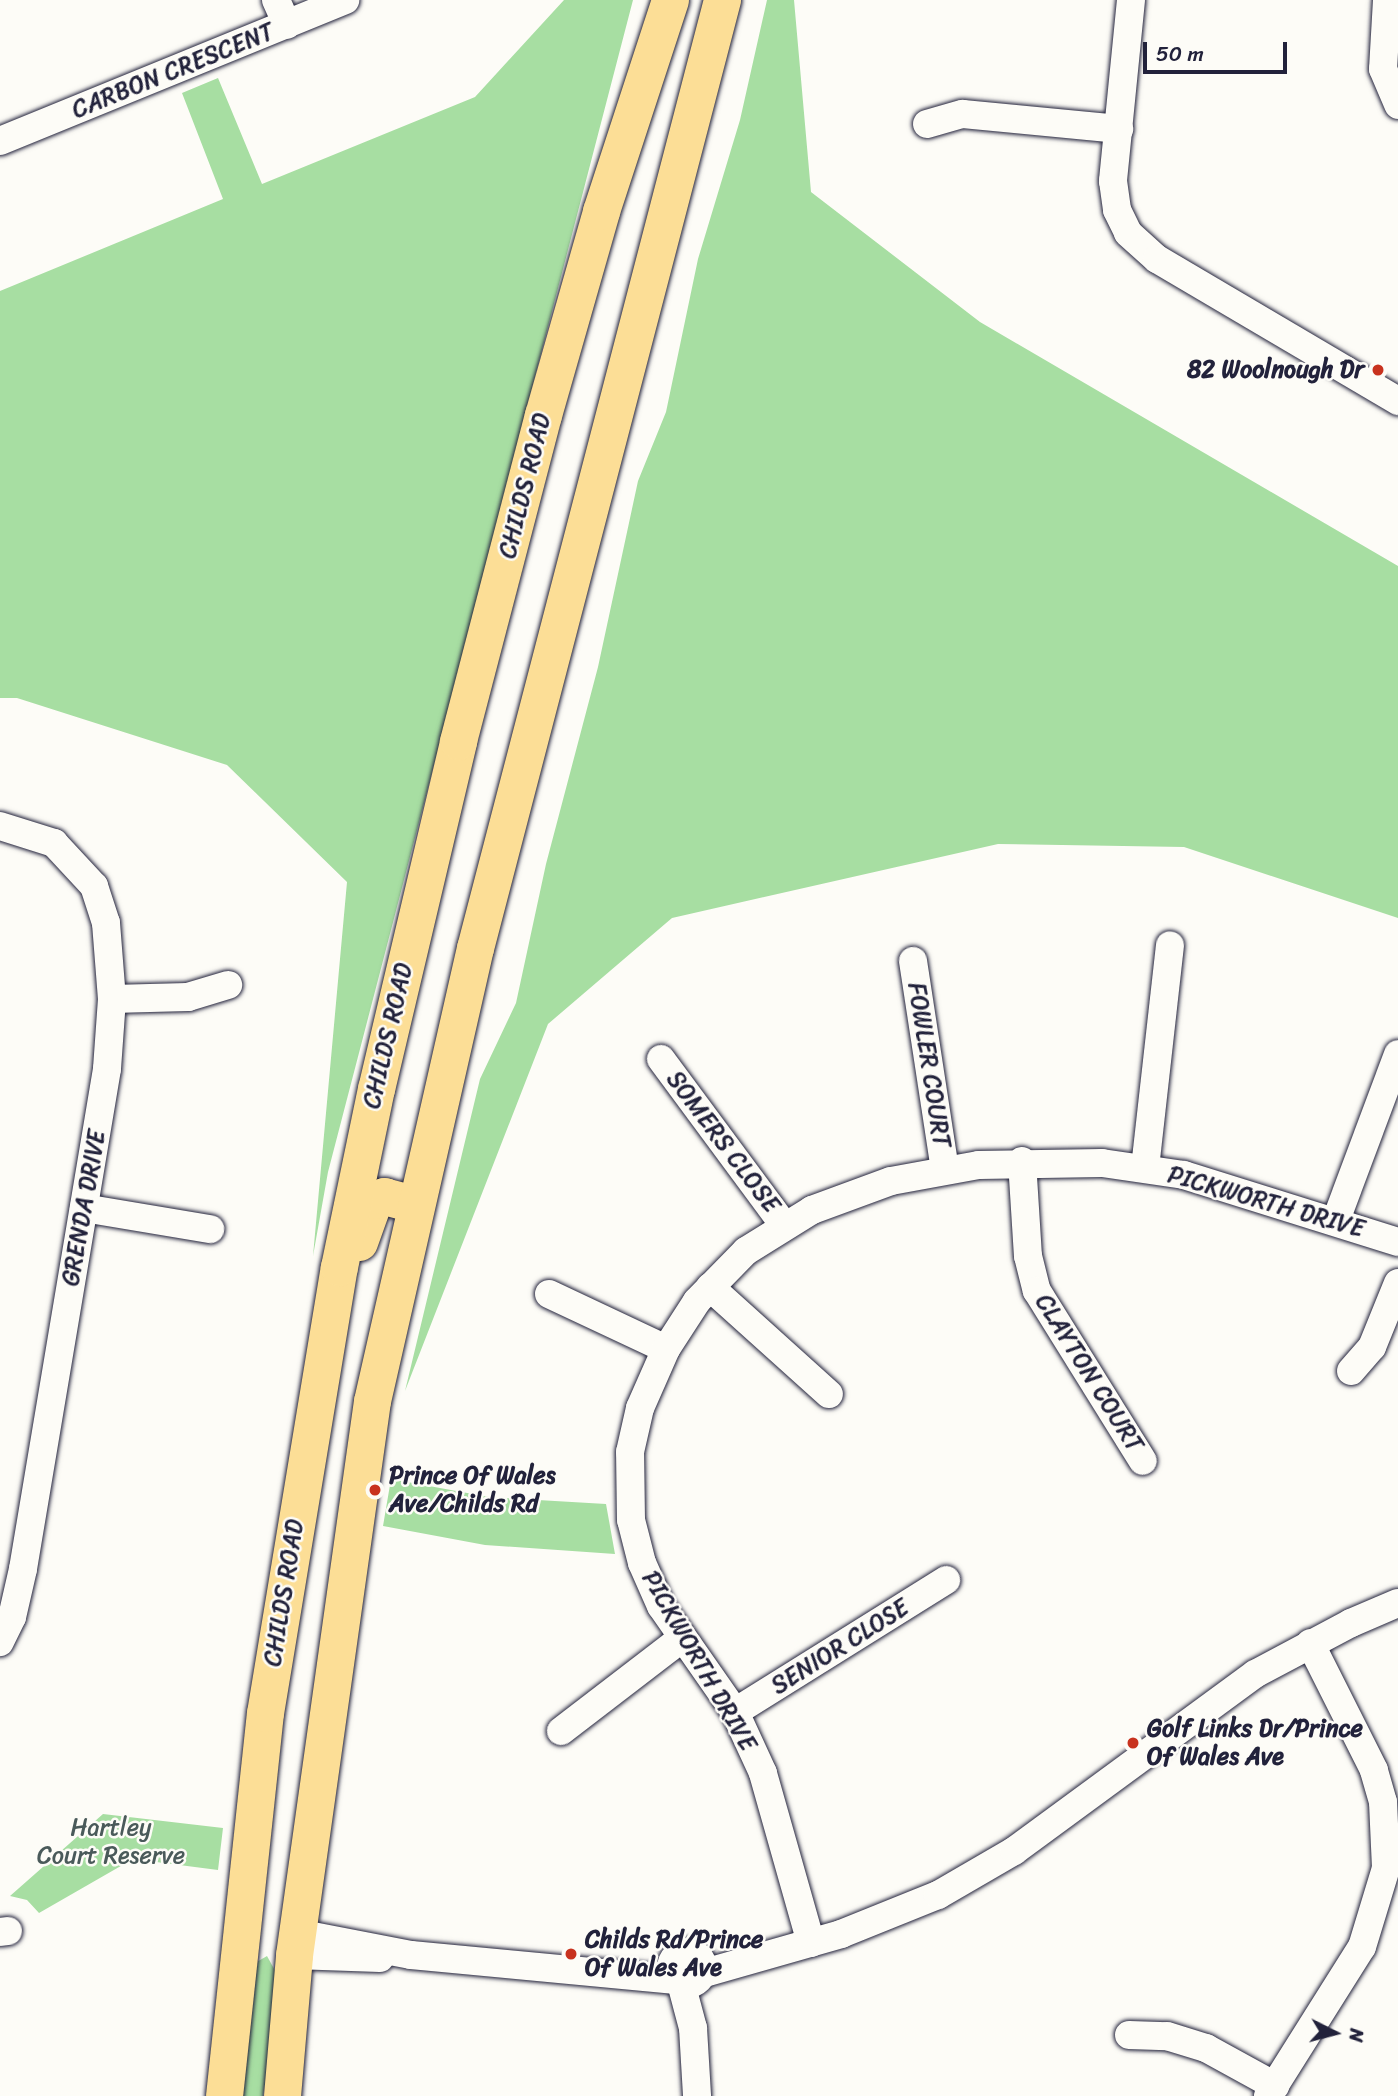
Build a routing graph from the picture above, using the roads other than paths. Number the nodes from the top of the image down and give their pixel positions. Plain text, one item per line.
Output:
1 (345, 0) edge
2 (670, 0) edge
3 (722, 0) edge
4 (1131, 0) edge
5 (1387, 0) edge
6 (282, 13) edge
7 (1398, 104) edge
8 (927, 124) dead end
9 (1119, 129) junction
10 (0, 141) edge
11 (1398, 401) edge
12 (0, 825) edge
13 (1170, 945) dead end
14 (913, 961) dead end
15 (228, 985) dead end
16 (112, 999) junction
17 (1398, 1054) edge
18 (661, 1059) dead end
19 (1022, 1161) junction
20 (1145, 1168) junction
21 (945, 1170) junction
22 (414, 1204) junction
23 (84, 1208) junction
24 (1336, 1220) junction
25 (784, 1225) junction
26 (210, 1229) dead end
27 (1398, 1242) edge
28 (1398, 1283) edge
29 (710, 1287) junction
30 (549, 1294) dead end
31 (666, 1349) junction
32 (1351, 1371) dead end
33 (829, 1394) dead end
34 (1143, 1461) dead end
35 (304, 1474) junction
36 (946, 1580) dead end
37 (1398, 1603) edge
38 (682, 1638) junction
39 (0, 1642) edge
40 (1310, 1643) junction
41 (734, 1712) junction
42 (561, 1731) dead end
43 (241, 1936) junction
44 (296, 1944) junction
45 (811, 1944) junction
46 (687, 1972) junction
47 (1129, 2035) dead end
48 (1271, 2091) edge
49 (223, 2096) edge
50 (282, 2096) edge
51 (697, 2096) edge

1 - 6 street, CARBON CRESCENT
2 - 35 main road, CHILDS ROAD
3 - 22 main road
4 - 9 street
5 - 7 street
6 - 10 street, CARBON CRESCENT
8 - 9 street
9 - 11 street
12 - 16 street, GRENDA DRIVE
13 - 20 street
14 - 21 street, FOWLER COURT
15 - 16 street
16 - 23 street, GRENDA DRIVE
17 - 24 street
18 - 25 street, SOMERS CLOSE
19 - 20 street, PICKWORTH DRIVE
19 - 21 street, PICKWORTH DRIVE
19 - 34 street, CLAYTON COURT
20 - 24 street, PICKWORTH DRIVE
21 - 25 street, PICKWORTH DRIVE
22 - 35 main road
22 - 44 main road
23 - 26 street
23 - 39 street, GRENDA DRIVE
24 - 27 street, PICKWORTH DRIVE
25 - 29 street, PICKWORTH DRIVE
28 - 32 street
29 - 31 street, PICKWORTH DRIVE
29 - 33 street
30 - 31 street
31 - 38 street, PICKWORTH DRIVE
35 - 43 main road, CHILDS ROAD
36 - 41 street, SENIOR CLOSE
37 - 40 street
38 - 41 street, PICKWORTH DRIVE
38 - 42 street
40 - 45 street
40 - 48 street
41 - 45 street, PICKWORTH DRIVE
43 - 44 main road
43 - 49 main road, CHILDS ROAD
44 - 46 street
44 - 50 main road
45 - 46 street
46 - 51 street
47 - 48 street

